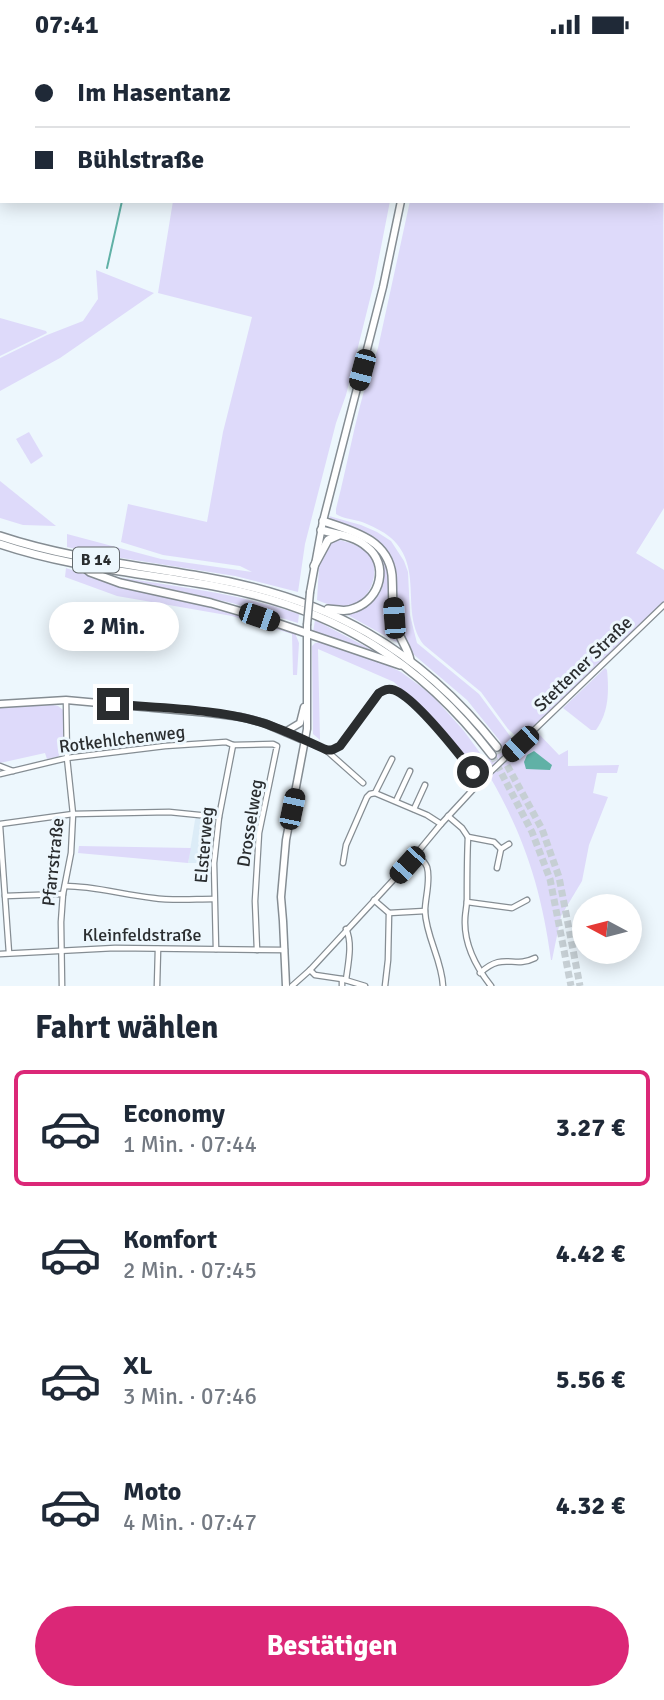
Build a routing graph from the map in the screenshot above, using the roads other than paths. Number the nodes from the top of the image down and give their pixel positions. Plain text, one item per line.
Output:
1 (401, 203) edge
2 (322, 525) junction
3 (340, 535) junction
4 (0, 536) edge
5 (0, 544) edge
6 (81, 565) junction
7 (314, 566) junction
8 (664, 605) edge
9 (321, 609) junction
10 (307, 629) junction
11 (407, 663) junction
12 (307, 680) junction
13 (66, 700) junction
14 (0, 704) edge
15 (285, 732) junction
16 (306, 741) junction
17 (233, 745) junction
18 (497, 747) tunnel mouth
19 (327, 750) junction
20 (492, 755) tunnel mouth
21 (67, 758) junction
22 (392, 759) dead end
23 (0, 766) edge
24 (14, 771) junction
25 (410, 771) dead end
26 (0, 774) edge
27 (363, 783) dead end
28 (479, 783) junction
29 (425, 785) dead end
30 (375, 793) junction
31 (396, 801) junction
32 (414, 809) junction
33 (73, 814) junction
34 (448, 816) junction
35 (219, 817) junction
36 (441, 824) junction
37 (0, 825) edge
38 (468, 837) junction
39 (509, 844) dead end
40 (501, 849) junction
41 (417, 854) junction
42 (343, 863) dead end
43 (497, 868) dead end
44 (65, 886) junction
45 (63, 894) junction
46 (5, 896) junction
47 (214, 899) junction
48 (374, 900) junction
49 (527, 900) dead end
50 (467, 902) junction
51 (425, 911) junction
52 (388, 913) junction
53 (346, 929) junction
54 (158, 949) junction
55 (216, 949) junction
56 (61, 950) junction
57 (257, 950) junction
58 (285, 950) junction
59 (9, 953) junction
60 (0, 954) edge
61 (535, 958) dead end
62 (310, 970) junction
63 (480, 973) junction
64 (344, 979) junction
65 (62, 986) edge
66 (158, 986) edge
67 (289, 986) edge
68 (342, 986) edge
69 (364, 986) edge
70 (385, 986) edge
71 (443, 986) edge
72 (491, 986) edge

1 - 2 main road
2 - 3 highway, B 14
2 - 7 main road
2 - 11 highway
3 - 7 highway
3 - 9 highway, B 14
4 - 9 highway, B 14
5 - 6 highway, B 14
6 - 10 highway
6 - 11 highway, B 14
7 - 10 main road, bridge
8 - 28 street, Stettener Straße
9 - 11 highway, B 14
10 - 11 highway
10 - 12 main road
11 - 18 highway, B 14
11 - 20 highway, B 14
12 - 15 main road
12 - 16 main road
13 - 14 main road
13 - 15 main road
13 - 21 street, Pfarrstraße
15 - 16 main road
16 - 19 street
16 - 58 main road
17 - 21 street, Rotkehlchenweg
17 - 35 street, Elsterweg
17 - 57 street, Drosselweg
19 - 27 street
19 - 28 street
21 - 24 street, Rotkehlchenweg
21 - 33 street, Pfarrstraße
22 - 30 street
23 - 24 street
24 - 26 street, Rotkehlchenweg
25 - 31 street
28 - 34 street, Stettener Straße
29 - 32 street
30 - 31 street
30 - 42 street
31 - 32 street
32 - 36 street
33 - 35 street
33 - 37 street
33 - 44 street, Pfarrstraße
34 - 36 street, Stettener Straße
34 - 38 street
35 - 47 street, Elsterweg
36 - 41 street, Stettener Straße
37 - 46 street
38 - 40 street
38 - 50 street
39 - 40 street
40 - 43 street
41 - 48 street, Stettener Straße
41 - 51 street
44 - 45 street, Pfarrstraße
44 - 47 street
45 - 46 street
45 - 56 street, Pfarrstraße
46 - 59 street
47 - 55 street, Elsterweg
48 - 52 street
48 - 53 street, Stettener Straße
49 - 50 street
50 - 63 street
51 - 52 street
51 - 71 street
52 - 70 street
53 - 62 street, Stettener Straße
53 - 64 street
54 - 55 street, Kleinfeldstraße
54 - 56 street, Kleinfeldstraße
54 - 66 street
55 - 57 street, Kleinfeldstraße
56 - 59 street, Kleinfeldstraße
56 - 65 street, Pfarrstraße
57 - 58 street, Kleinfeldstraße
58 - 67 main road
59 - 60 street, Kleinfeldstraße
61 - 63 street
62 - 64 street
62 - 67 street, Stettener Straße
63 - 72 street
64 - 68 street
64 - 69 street

